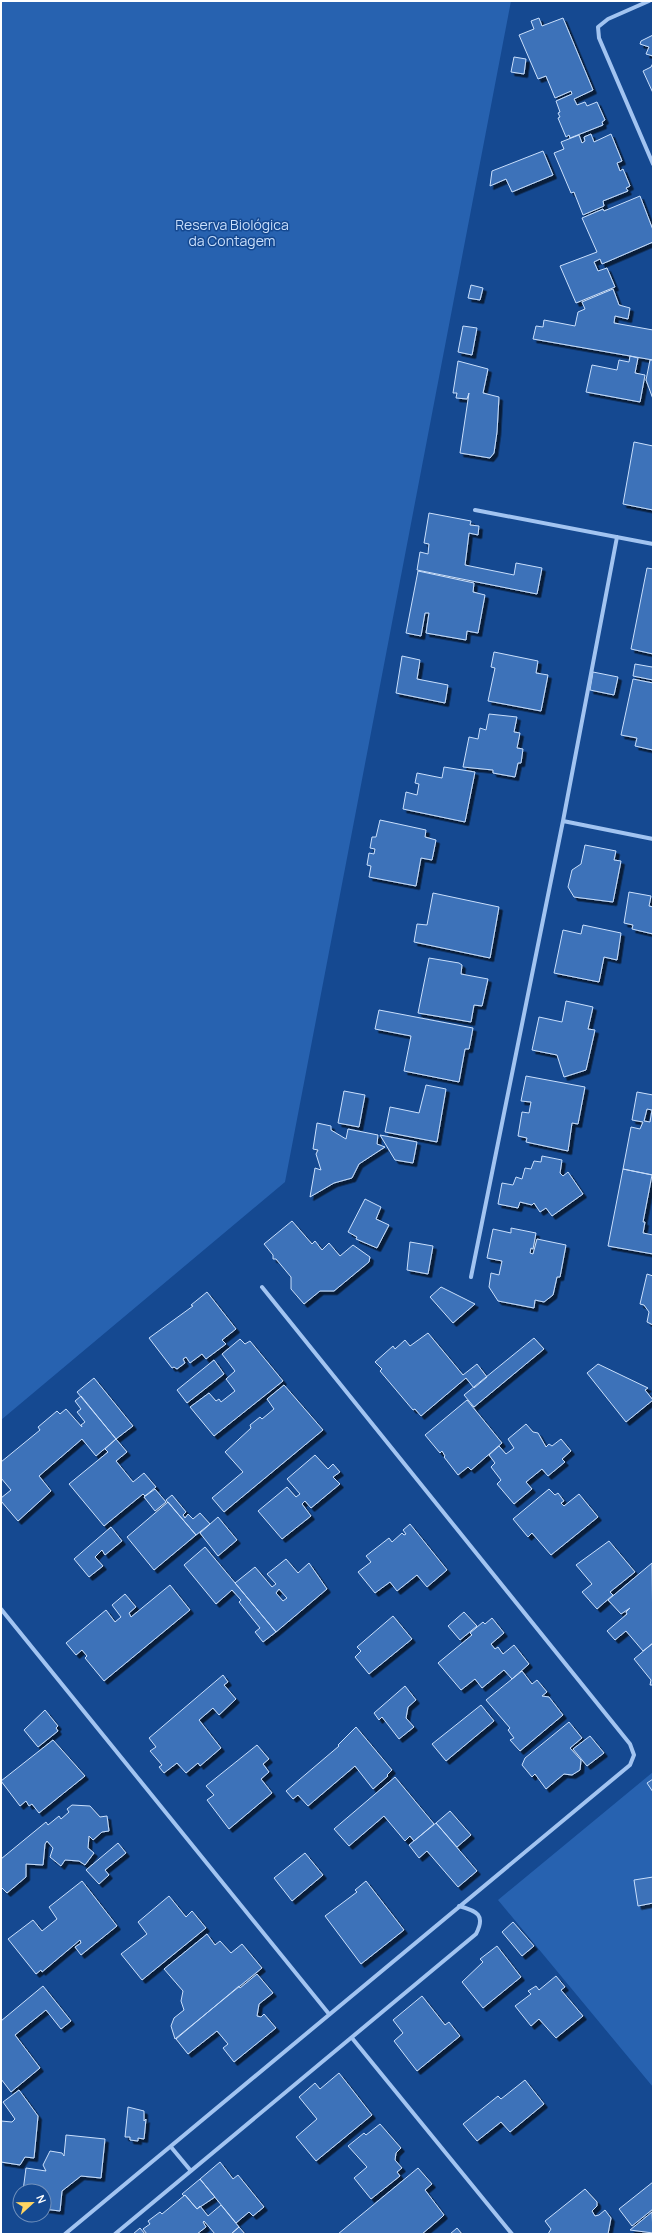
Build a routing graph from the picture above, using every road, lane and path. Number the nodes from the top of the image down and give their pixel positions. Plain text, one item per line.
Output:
1 (649, 1) edge
2 (653, 164) edge
3 (475, 510) dead end
4 (617, 537) junction
5 (653, 544) edge
6 (563, 821) junction
7 (653, 839) edge
8 (471, 1277) dead end
9 (262, 1287) dead end
10 (1, 1609) edge
11 (459, 1906) junction
12 (329, 2014) junction
13 (352, 2038) junction
14 (171, 2147) junction
15 (191, 2170) junction
16 (65, 2234) edge
17 (115, 2234) edge
18 (512, 2234) edge

1 - 2 street
3 - 4 street
4 - 5 street
4 - 6 street
6 - 7 street
6 - 8 street
9 - 11 street
10 - 12 street
11 - 12 street
11 - 13 street
12 - 14 street
13 - 15 street
13 - 18 street
14 - 15 street
14 - 16 street
15 - 17 street

